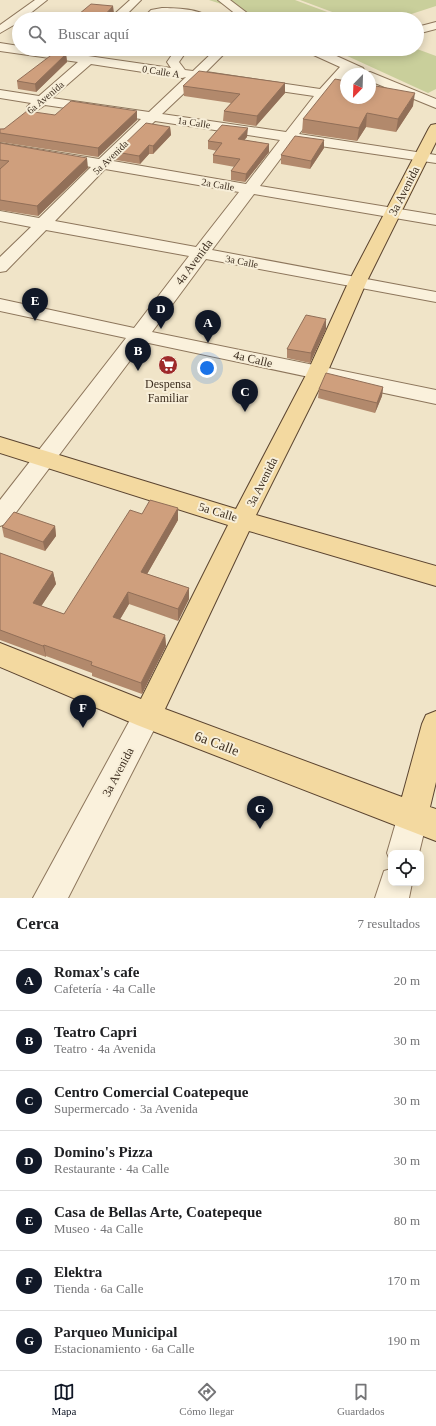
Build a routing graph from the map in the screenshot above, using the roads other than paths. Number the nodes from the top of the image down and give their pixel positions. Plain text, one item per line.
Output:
1 (42, 0) edge
2 (136, 0) edge
3 (223, 0) edge
4 (25, 12) edge
5 (123, 12) edge
6 (158, 12) edge
7 (172, 12) edge
8 (239, 12) edge
9 (12, 21) edge
10 (436, 25) edge
11 (424, 29) edge
12 (0, 30) edge
13 (0, 47) edge
14 (12, 48) edge
15 (83, 56) edge
16 (116, 56) edge
17 (207, 56) edge
18 (326, 56) edge
19 (183, 66) edge
20 (347, 66) junction
21 (352, 68) edge
22 (376, 79) edge
23 (323, 93) junction
24 (0, 94) edge
25 (42, 100) junction
26 (436, 104) edge
27 (24, 115) edge
28 (153, 116) junction
29 (436, 128) edge
30 (290, 136) junction
31 (0, 147) edge
32 (429, 158) edge
33 (102, 164) junction
34 (249, 189) junction
35 (393, 213) junction
36 (0, 216) edge
37 (436, 220) edge
38 (42, 225) junction
39 (201, 253) junction
40 (0, 267) edge
41 (358, 283) junction
42 (436, 297) edge
43 (0, 305) edge
44 (138, 334) junction
45 (316, 374) junction
46 (436, 397) edge
47 (0, 445) edge
48 (44, 458) junction
49 (0, 517) edge
50 (242, 520) junction
51 (436, 576) edge
52 (0, 655) edge
53 (147, 716) junction
54 (436, 724) edge
55 (424, 821) edge
56 (405, 850) edge
57 (395, 886) edge
58 (50, 898) edge
59 (392, 898) edge

1 - 4 street
2 - 5 street
3 - 8 street
6 - 7 street
9 - 12 street
10 - 11 street
13 - 14 street, 0 Calle A
15 - 19 street, 0 Calle A
15 - 25 street, 6a Avenida
16 - 19 street
17 - 19 street, 5a Avenida
18 - 20 street
19 - 23 street, 0 Calle A
19 - 28 street, 5a Avenida
20 - 21 street
20 - 23 street, 4a Avenida
22 - 26 street
23 - 30 street, 4a Avenida
24 - 25 street, 1a Calle
25 - 27 street, 6a Avenida
25 - 28 street, 1a Calle
28 - 30 street, 1a Calle
28 - 33 street, 5a Avenida
29 - 32 main road, 3a Avenida
30 - 32 street, 1a Calle
30 - 34 street, 4a Avenida
31 - 33 street, 2a Calle
32 - 35 main road, 3a Avenida
33 - 34 street, 2a Calle
33 - 38 street, 5a Avenida
34 - 35 street, 2a Calle
34 - 39 street, 4a Avenida
35 - 37 street, 2a Calle
35 - 41 main road, 3a Avenida
36 - 38 street, 3a Calle
38 - 39 street, 3a Calle
38 - 40 street, 5a Avenida
39 - 41 street, 3a Calle
39 - 44 street, 4a Avenida
41 - 42 street, 3a Calle
41 - 45 main road, 3a Avenida
43 - 44 street, 4a Calle
44 - 45 street, 4a Calle
44 - 48 street, 4a Avenida
45 - 46 street, 4a Calle
45 - 50 main road, 3a Avenida
47 - 48 main road, 5a Calle
48 - 49 street, 4a Avenida
48 - 50 main road, 5a Calle
50 - 51 main road, 5a Calle
50 - 53 main road, 3a Avenida
52 - 53 main road, 6a Calle
53 - 55 main road, 6a Calle
53 - 58 street, 3a Avenida
54 - 55 main road
55 - 56 street
57 - 59 street

